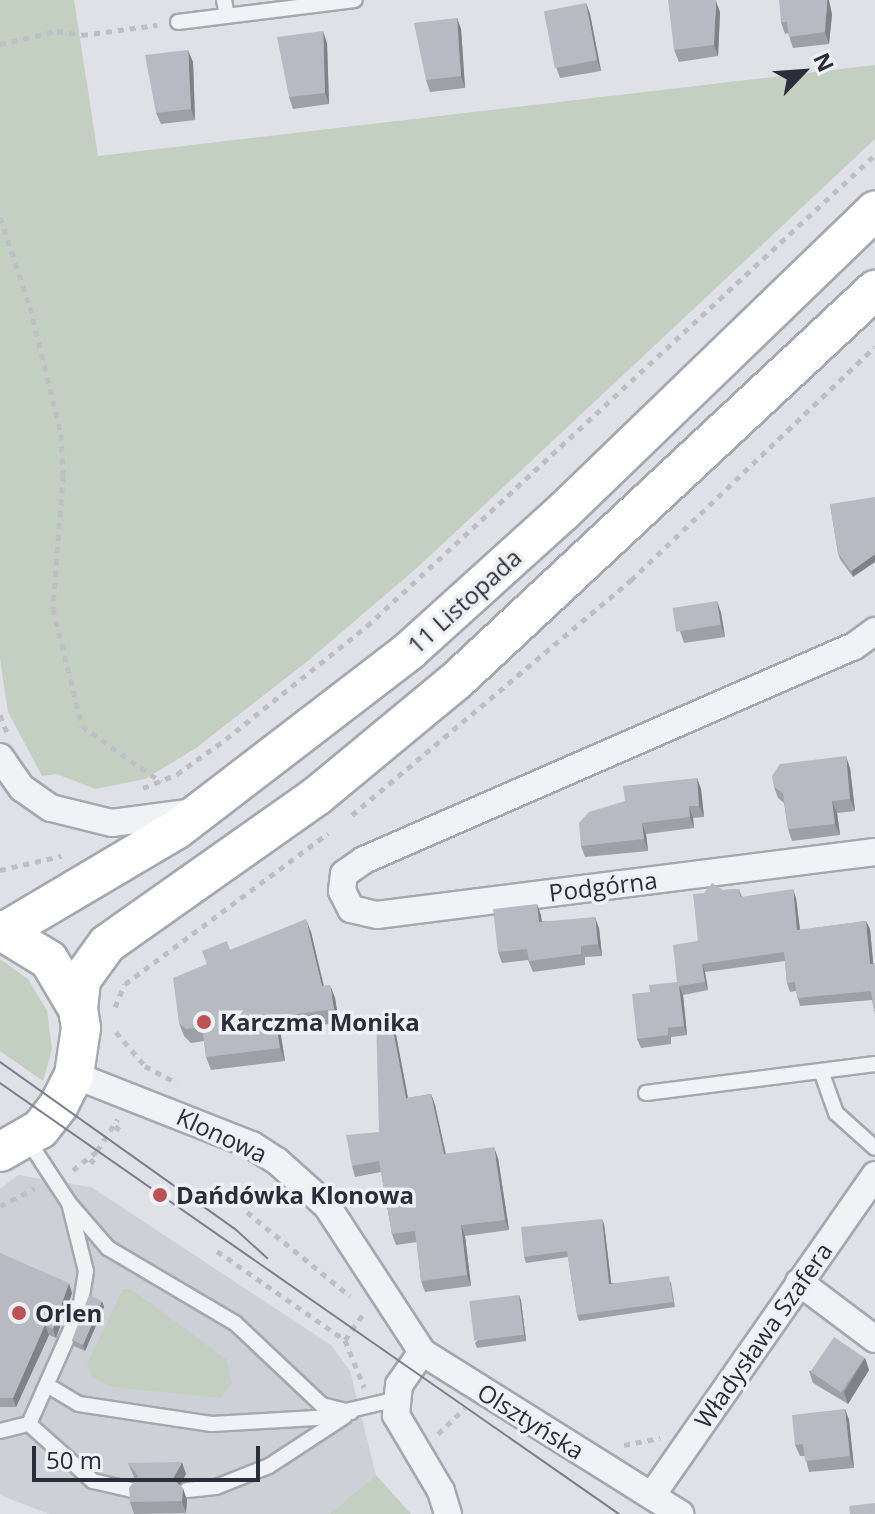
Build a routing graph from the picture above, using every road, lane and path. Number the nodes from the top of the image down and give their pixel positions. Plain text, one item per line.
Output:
1 (224, 0) edge
2 (355, 0) edge
3 (227, 16) junction
4 (178, 22) joint
5 (0, 44) edge
6 (875, 155) edge
7 (875, 211) edge
8 (0, 217) edge
9 (875, 290) edge
10 (875, 631) edge
11 (0, 757) edge
12 (201, 811) junction
13 (875, 852) edge
14 (2, 930) edge
15 (78, 1009) junction
16 (875, 1064) edge
17 (145, 1066) dead end
18 (821, 1071) junction
19 (74, 1075) junction
20 (646, 1093) dead end
21 (131, 1095) junction
22 (115, 1126) junction
23 (123, 1133) dead end
24 (13, 1146) edge
25 (875, 1148) edge
26 (90, 1159) junction
27 (99, 1167) dead end
28 (875, 1175) edge
29 (56, 1178) junction
30 (69, 1203) junction
31 (0, 1206) edge
32 (247, 1212) dead end
33 (799, 1282) junction
34 (366, 1309) dead end
35 (394, 1315) joint
36 (875, 1339) edge
37 (422, 1352) junction
38 (47, 1385) junction
39 (393, 1400) junction
40 (351, 1412) junction
41 (29, 1424) junction
42 (0, 1431) edge
43 (132, 1490) edge
44 (187, 1490) dead end
45 (652, 1495) junction
46 (448, 1514) edge
47 (680, 1514) edge

1 - 3 lane
2 - 3 lane
3 - 4 lane
4 - 5 path
6 - 8 path
7 - 12 main road, 11 Listopada
9 - 15 main road
10 - 13 street, Podgórna
11 - 12 street
12 - 14 main road, 11 Listopada
14 - 15 main road
15 - 19 main road
16 - 18 lane
17 - 21 path
18 - 20 lane
18 - 25 lane
19 - 21 street, Klonowa
19 - 24 main road
21 - 22 path
21 - 35 street, Klonowa
22 - 23 path
22 - 26 path
24 - 29 lane
26 - 27 path
26 - 29 path
28 - 33 street, Władysława Szafera
29 - 30 lane
29 - 31 path
30 - 38 lane
30 - 40 lane
32 - 34 path
33 - 36 street
33 - 45 street, Władysława Szafera
35 - 37 street, Olsztyńska
37 - 39 street
37 - 45 street, Olsztyńska
38 - 40 lane
38 - 41 lane
39 - 40 lane
39 - 46 street
40 - 44 lane
41 - 42 lane
41 - 43 lane
45 - 47 street, Olsztyńska

